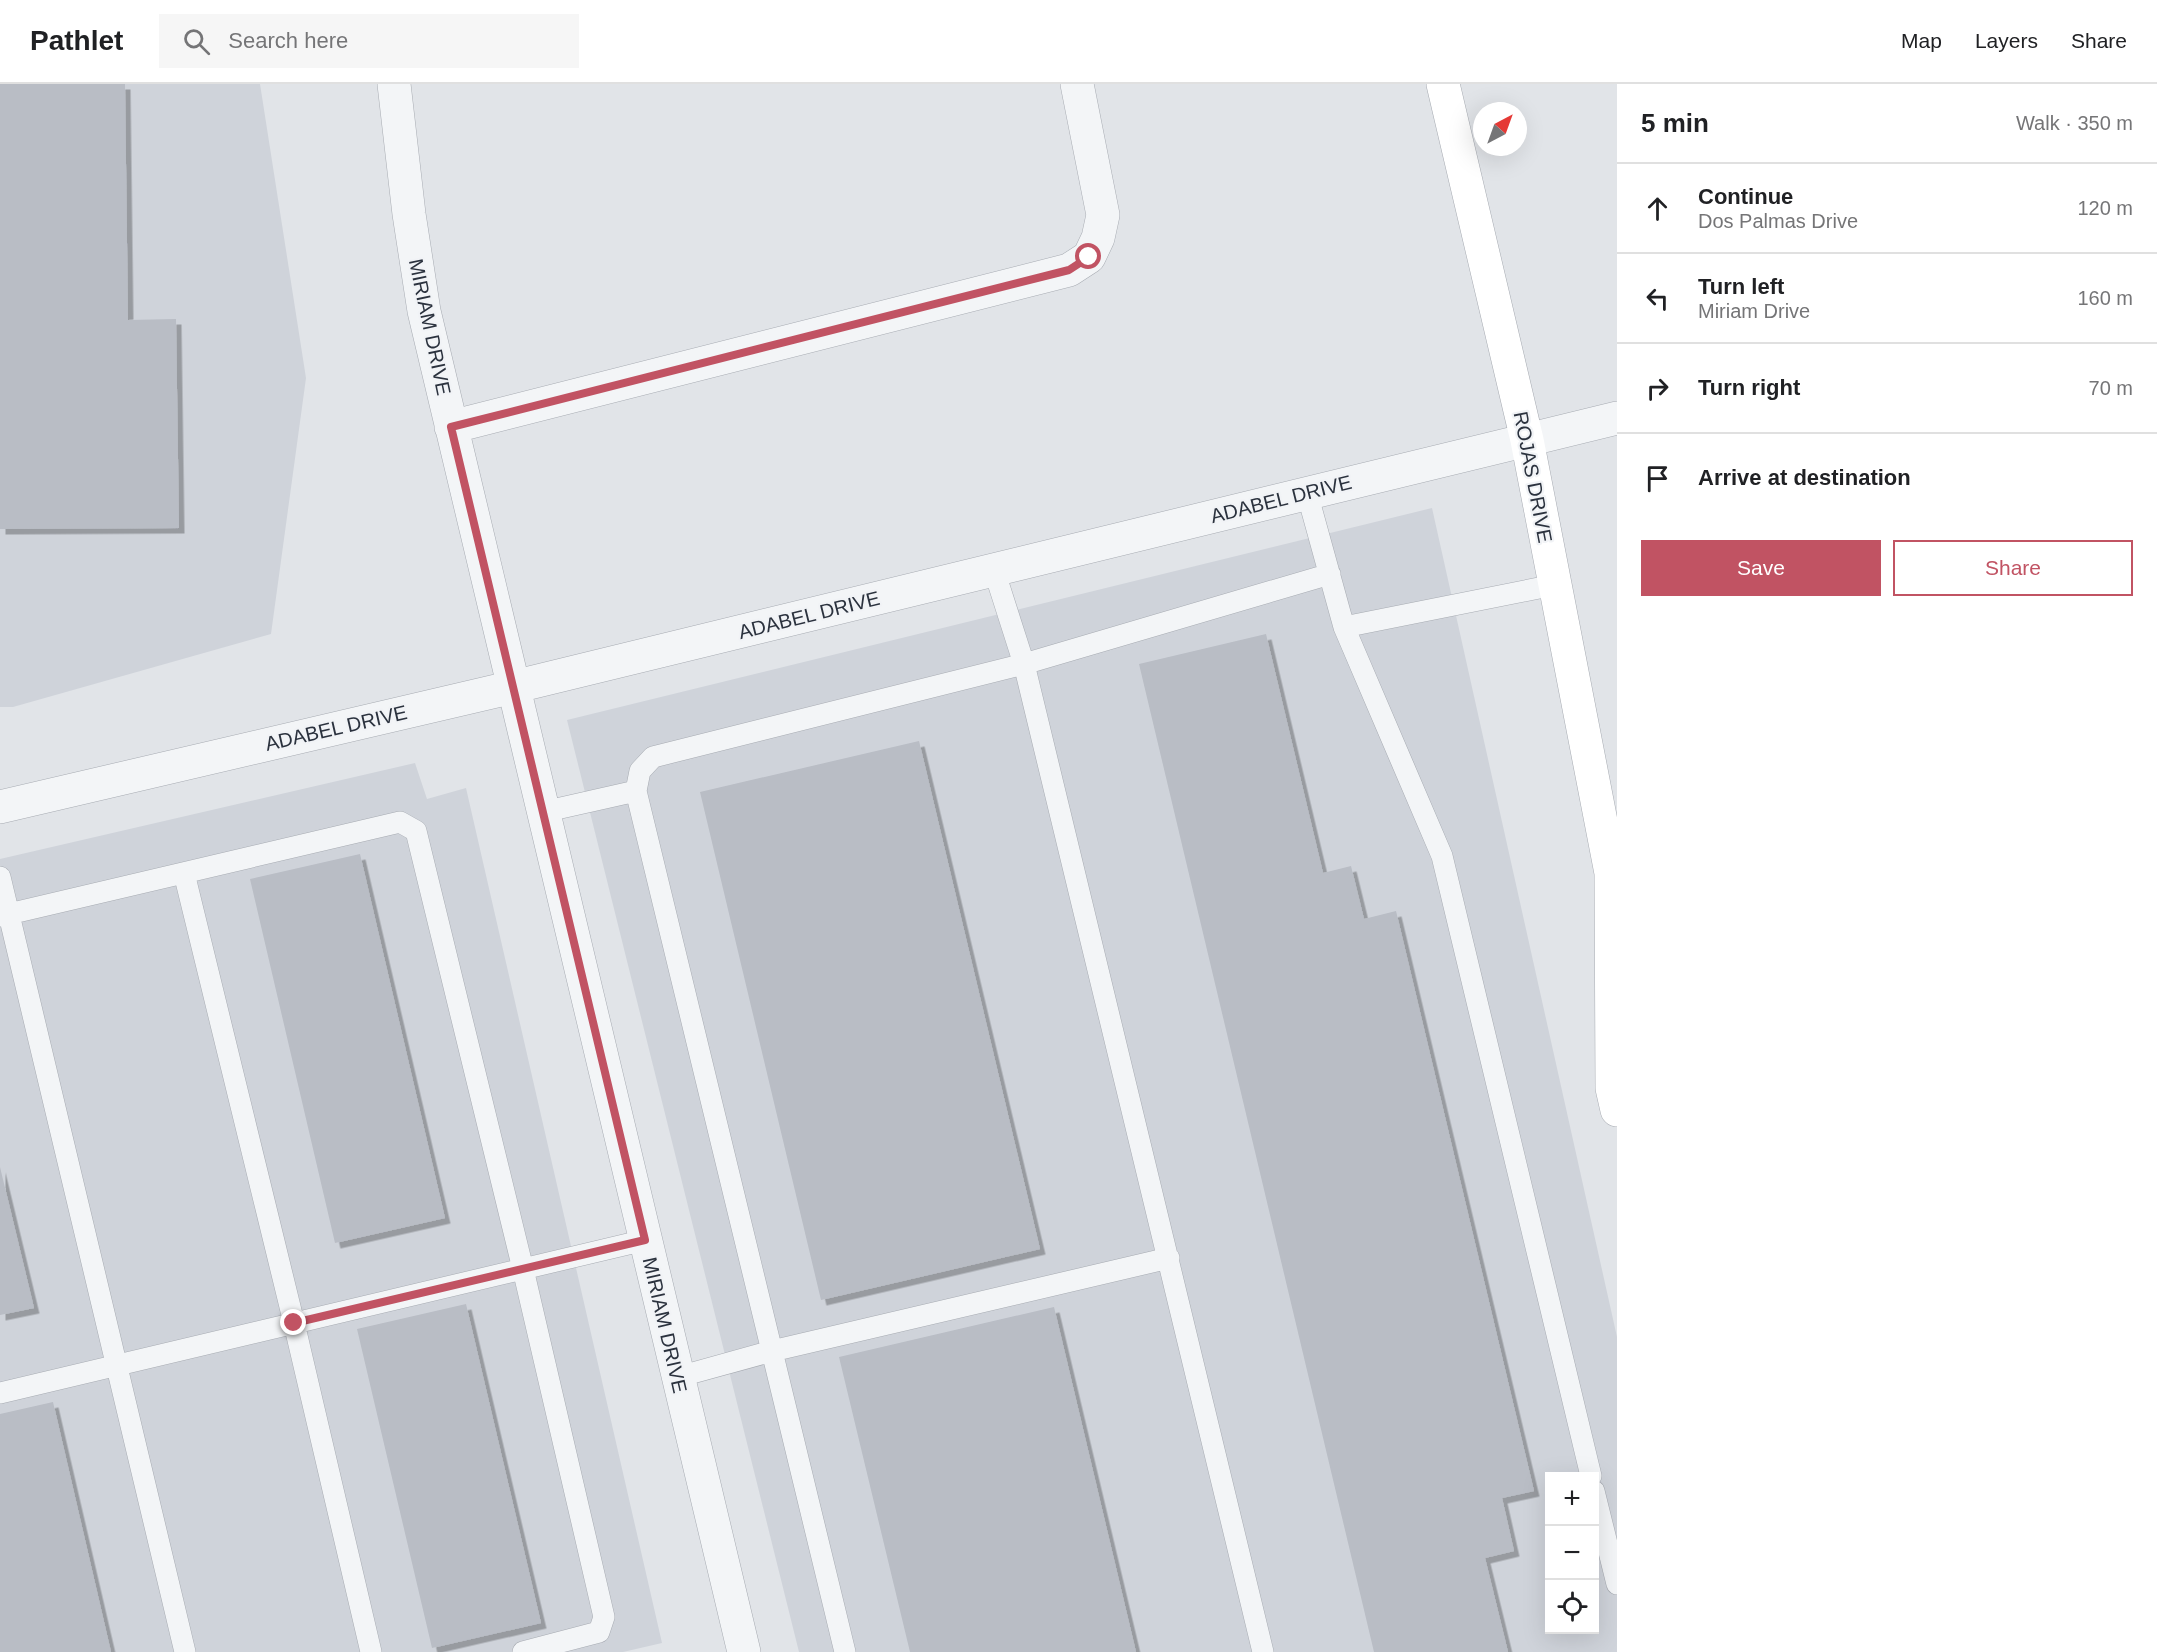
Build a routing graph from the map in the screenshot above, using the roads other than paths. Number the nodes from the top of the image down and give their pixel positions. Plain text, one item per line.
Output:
1 (394, 84) edge
2 (1077, 84) edge
3 (1443, 84) edge
4 (1617, 418) edge
5 (451, 427) junction
6 (1527, 440) junction
7 (1307, 493) junction
8 (994, 570) junction
9 (1330, 574) junction
10 (1554, 585) junction
11 (1344, 627) junction
12 (1024, 664) junction
13 (513, 687) junction
14 (636, 791) junction
15 (0, 807) edge
16 (543, 812) junction
17 (184, 873) junction
18 (0, 877) edge
19 (1615, 878) edge
20 (4, 915) edge
21 (1617, 1110) edge
22 (645, 1240) junction
23 (1169, 1257) junction
24 (523, 1269) junction
25 (294, 1323) junction
26 (772, 1351) junction
27 (117, 1366) junction
28 (678, 1377) junction
29 (0, 1393) edge
30 (1590, 1472) edge
31 (1599, 1511) edge
32 (1617, 1584) edge
33 (184, 1652) edge
34 (371, 1652) edge
35 (523, 1652) edge
36 (744, 1652) edge
37 (845, 1652) edge
38 (1263, 1652) edge

1 - 5 street, MIRIAM DRIVE
2 - 5 street
3 - 6 main road, ROJAS DRIVE
4 - 6 street, ADABEL DRIVE
5 - 13 street, MIRIAM DRIVE
6 - 7 street, ADABEL DRIVE
6 - 10 main road, ROJAS DRIVE
7 - 8 street, ADABEL DRIVE
7 - 9 lane
8 - 12 lane
8 - 13 street, ADABEL DRIVE
9 - 11 lane
9 - 12 lane
10 - 11 lane
10 - 19 main road, ROJAS DRIVE
11 - 30 lane
12 - 14 lane
12 - 23 lane
13 - 15 street, ADABEL DRIVE
13 - 16 street, MIRIAM DRIVE
14 - 16 lane
14 - 26 lane
16 - 22 street, MIRIAM DRIVE
17 - 20 lane
17 - 24 lane
17 - 25 lane
18 - 20 lane
19 - 21 main road, ROJAS DRIVE
20 - 27 lane
22 - 24 lane
22 - 28 street, MIRIAM DRIVE
23 - 26 lane
23 - 38 lane
24 - 25 lane
24 - 35 lane
25 - 27 lane
25 - 34 lane
26 - 28 lane
26 - 37 lane
27 - 29 lane
27 - 33 lane
28 - 36 street, MIRIAM DRIVE
31 - 32 lane

